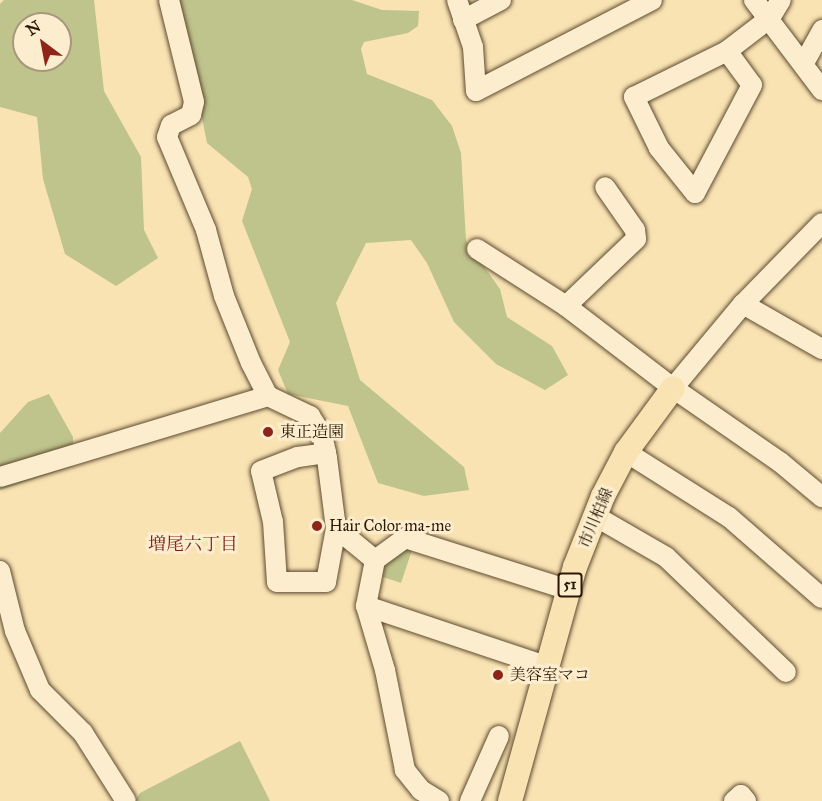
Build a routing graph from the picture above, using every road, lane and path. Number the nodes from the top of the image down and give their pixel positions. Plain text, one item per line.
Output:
1 (169, 0) edge
2 (457, 0) edge
3 (501, 0) edge
4 (652, 0) edge
5 (754, 0) edge
6 (781, 0) edge
7 (770, 18) junction
8 (464, 21) junction
9 (822, 30) edge
10 (727, 51) junction
11 (804, 63) junction
12 (822, 90) edge
13 (605, 187) dead end
14 (822, 223) edge
15 (477, 249) dead end
16 (743, 304) junction
17 (566, 306) junction
18 (822, 349) edge
19 (673, 388) junction
20 (268, 396) junction
21 (326, 453) junction
22 (626, 453) junction
23 (0, 477) edge
24 (822, 497) edge
25 (596, 516) junction
26 (336, 528) junction
27 (375, 560) junction
28 (0, 571) edge
29 (569, 590) junction
30 (822, 598) edge
31 (366, 606) junction
32 (548, 667) junction
33 (786, 672) dead end
34 (499, 736) dead end
35 (126, 801) edge
36 (439, 801) edge
37 (470, 801) edge
38 (510, 801) edge
39 (734, 801) edge
40 (746, 801) edge

1 - 20 street
2 - 8 street
3 - 8 street
4 - 8 street
5 - 7 street
6 - 7 street
7 - 10 street
7 - 11 street
9 - 11 street
10 - 10 street
11 - 12 street
13 - 17 street
14 - 16 street
15 - 17 street
16 - 18 street
16 - 19 street
17 - 19 street
19 - 22 main road, 市川柏線 / 51
19 - 24 street
20 - 21 street
20 - 23 street
21 - 26 street
21 - 26 street
22 - 25 main road, 市川柏線 / 51
22 - 30 street
25 - 29 main road, 市川柏線 / 51
25 - 33 street
26 - 27 street
27 - 29 street
27 - 31 street
28 - 35 street
29 - 32 main road, 市川柏線 / 51
31 - 32 street
31 - 36 street
32 - 38 main road, 市川柏線 / 51
34 - 37 street
39 - 40 street

